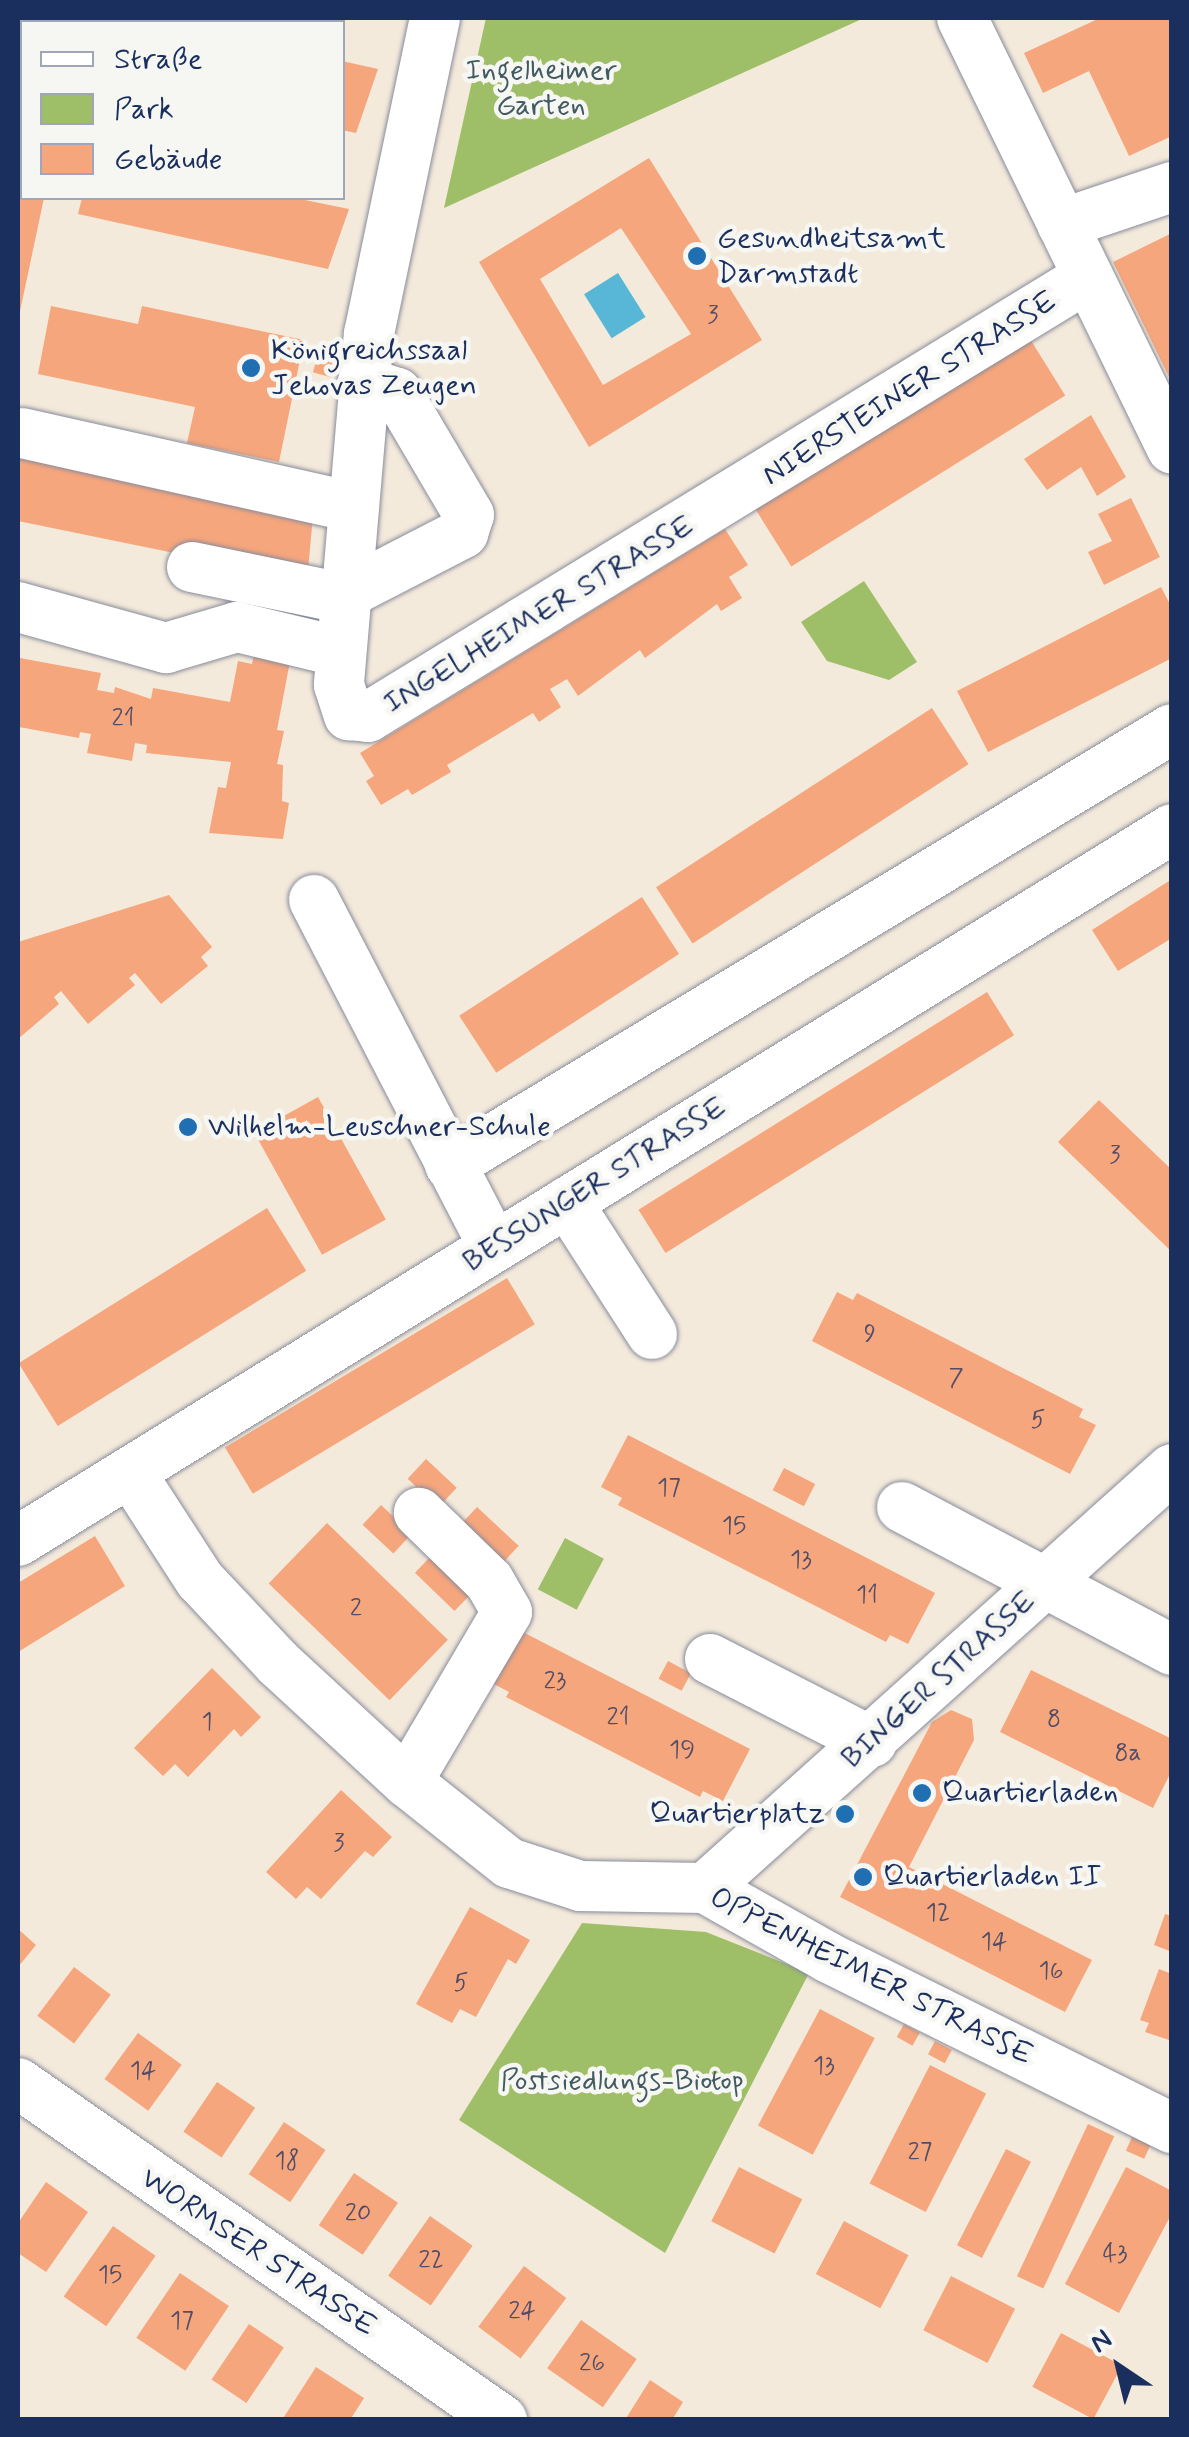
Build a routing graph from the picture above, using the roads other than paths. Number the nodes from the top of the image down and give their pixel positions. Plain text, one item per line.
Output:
1 (435, 18) edge
2 (962, 18) edge
3 (1172, 188) edge
4 (1062, 224) junction
5 (1088, 278) junction
6 (363, 382) junction
7 (22, 433) dead end
8 (1172, 449) edge
9 (731, 500) joint
10 (354, 507) junction
11 (198, 582) dead end
12 (18, 607) edge
13 (344, 617) junction
14 (1172, 728) edge
15 (1172, 828) edge
16 (314, 900) dead end
17 (450, 1166) junction
18 (567, 1202) junction
19 (494, 1247) junction
20 (652, 1334) dead end
21 (1172, 1469) edge
22 (130, 1472) junction
23 (902, 1508) dead end
24 (419, 1513) dead end
25 (18, 1542) edge
26 (1044, 1585) junction
27 (1172, 1650) edge
28 (710, 1658) dead end
29 (872, 1742) junction
30 (407, 1782) junction
31 (705, 1888) junction
32 (18, 2082) edge
33 (1172, 2128) edge
34 (502, 2420) edge

1 - 6 street, INGELHEIMER STRASSE
2 - 4 street, NIERSTEINER STRASSE
3 - 4 street
4 - 5 street, NIERSTEINER STRASSE
5 - 8 street, NIERSTEINER STRASSE
5 - 9 street, NIERSTEINER STRASSE
6 - 10 street, INGELHEIMER STRASSE
6 - 13 street
7 - 10 street
9 - 13 street, INGELHEIMER STRASSE
10 - 13 street, INGELHEIMER STRASSE
11 - 13 street
12 - 13 street
14 - 17 street
15 - 18 street, BESSUNGER STRASSE
16 - 17 street
17 - 19 street
18 - 19 street, BESSUNGER STRASSE
18 - 20 street
19 - 22 street, BESSUNGER STRASSE
21 - 26 street, BINGER STRASSE
22 - 25 street, BESSUNGER STRASSE
22 - 30 street, OPPENHEIMER STRASSE
23 - 26 street
24 - 30 street
26 - 27 street
26 - 29 street, BINGER STRASSE
28 - 29 street
29 - 31 street, BINGER STRASSE
30 - 31 street, OPPENHEIMER STRASSE
31 - 33 street, OPPENHEIMER STRASSE
32 - 34 street, WORMSER STRASSE

